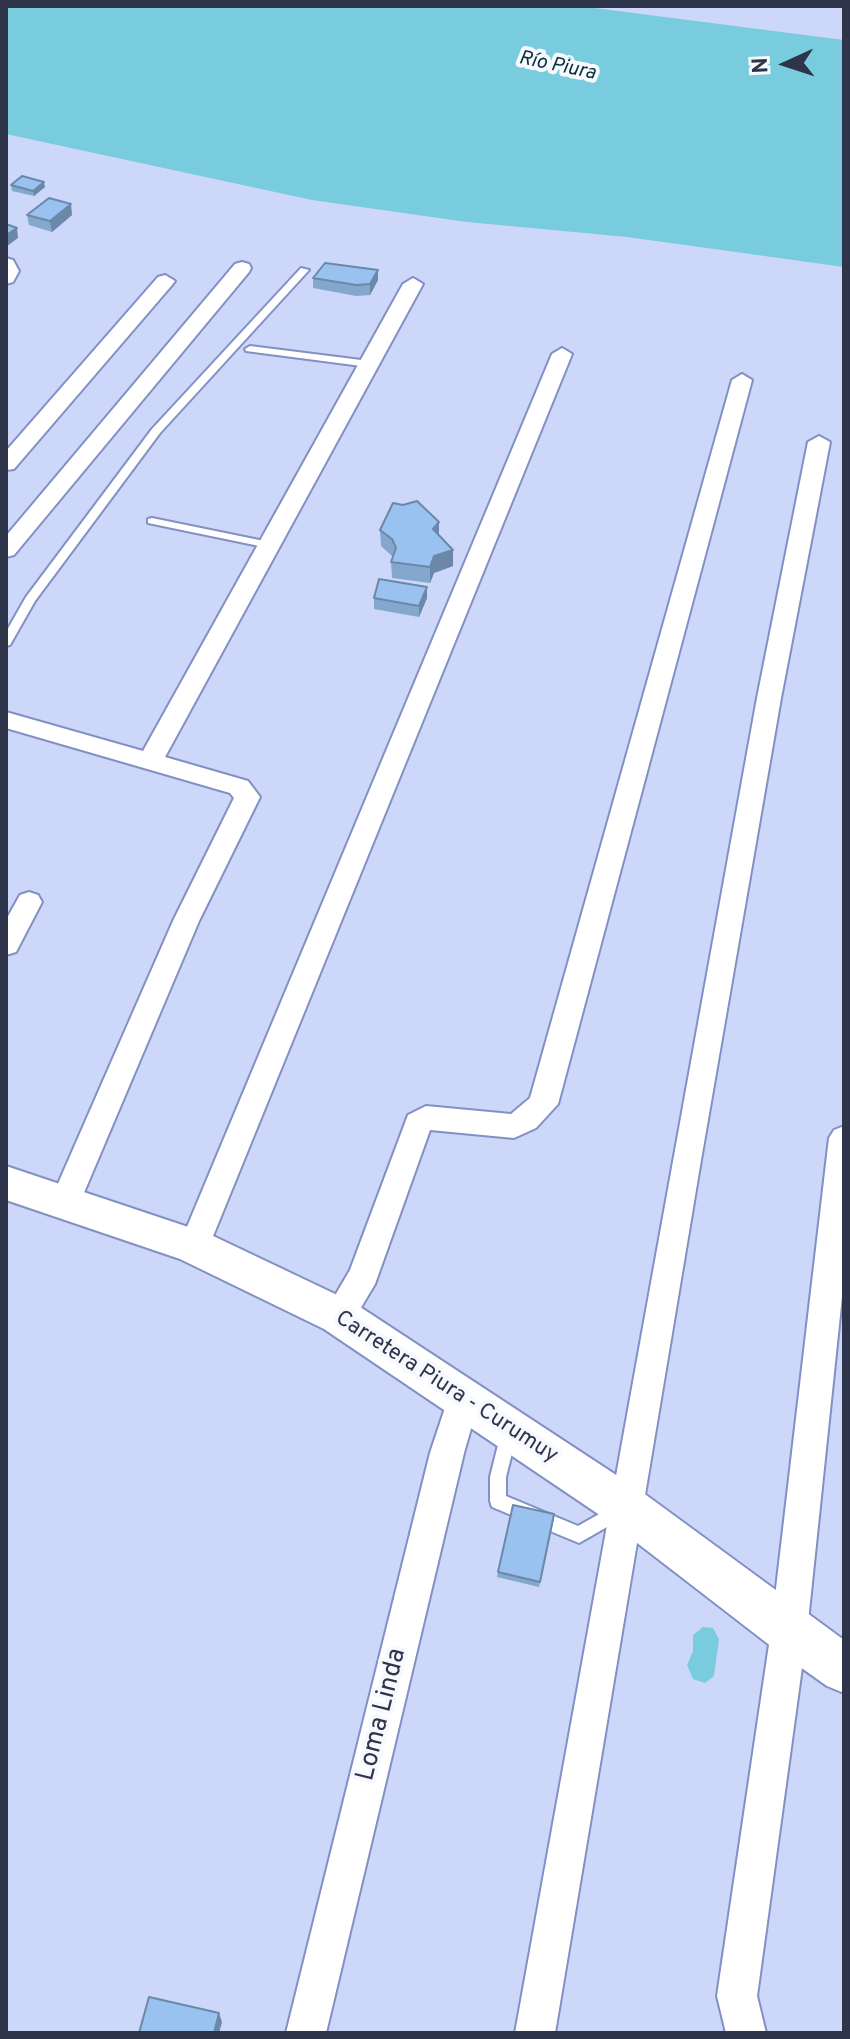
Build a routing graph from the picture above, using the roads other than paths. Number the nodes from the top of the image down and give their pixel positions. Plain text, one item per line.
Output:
1 (6, 264) edge
2 (242, 268) dead end
3 (304, 270) dead end
4 (6, 278) edge
5 (165, 281) dead end
6 (413, 284) dead end
7 (250, 349) dead end
8 (562, 354) dead end
9 (369, 364) junction
10 (742, 380) dead end
11 (819, 442) dead end
12 (6, 464) edge
13 (152, 521) dead end
14 (269, 545) junction
15 (6, 550) edge
16 (6, 642) edge
17 (6, 720) edge
18 (150, 761) junction
19 (29, 902) dead end
20 (6, 945) edge
21 (844, 1138) edge
22 (6, 1183) edge
23 (65, 1202) junction
24 (194, 1246) junction
25 (339, 1316) junction
26 (464, 1397) junction
27 (510, 1428) junction
28 (626, 1507) junction
29 (789, 1631) junction
30 (844, 1669) edge
31 (306, 2033) edge
32 (535, 2033) edge
33 (746, 2033) edge

1 - 4 street
2 - 15 street
3 - 16 lane
5 - 12 street
6 - 9 street
7 - 9 lane
8 - 24 street
9 - 14 street
10 - 25 street
11 - 28 street
13 - 14 lane
14 - 18 street
17 - 18 street
18 - 23 street
19 - 20 street
21 - 29 street
22 - 23 main road, Carretera Piura - Curumuy
23 - 24 main road, Carretera Piura - Curumuy
24 - 25 main road, Carretera Piura - Curumuy
25 - 26 main road, Carretera Piura - Curumuy
26 - 27 main road, Carretera Piura - Curumuy
26 - 31 street, Loma Linda
27 - 28 main road, Carretera Piura - Curumuy
27 - 28 lane
28 - 29 main road, Carretera Piura - Curumuy
28 - 32 street
29 - 30 main road, Carretera Piura - Curumuy
29 - 33 street

